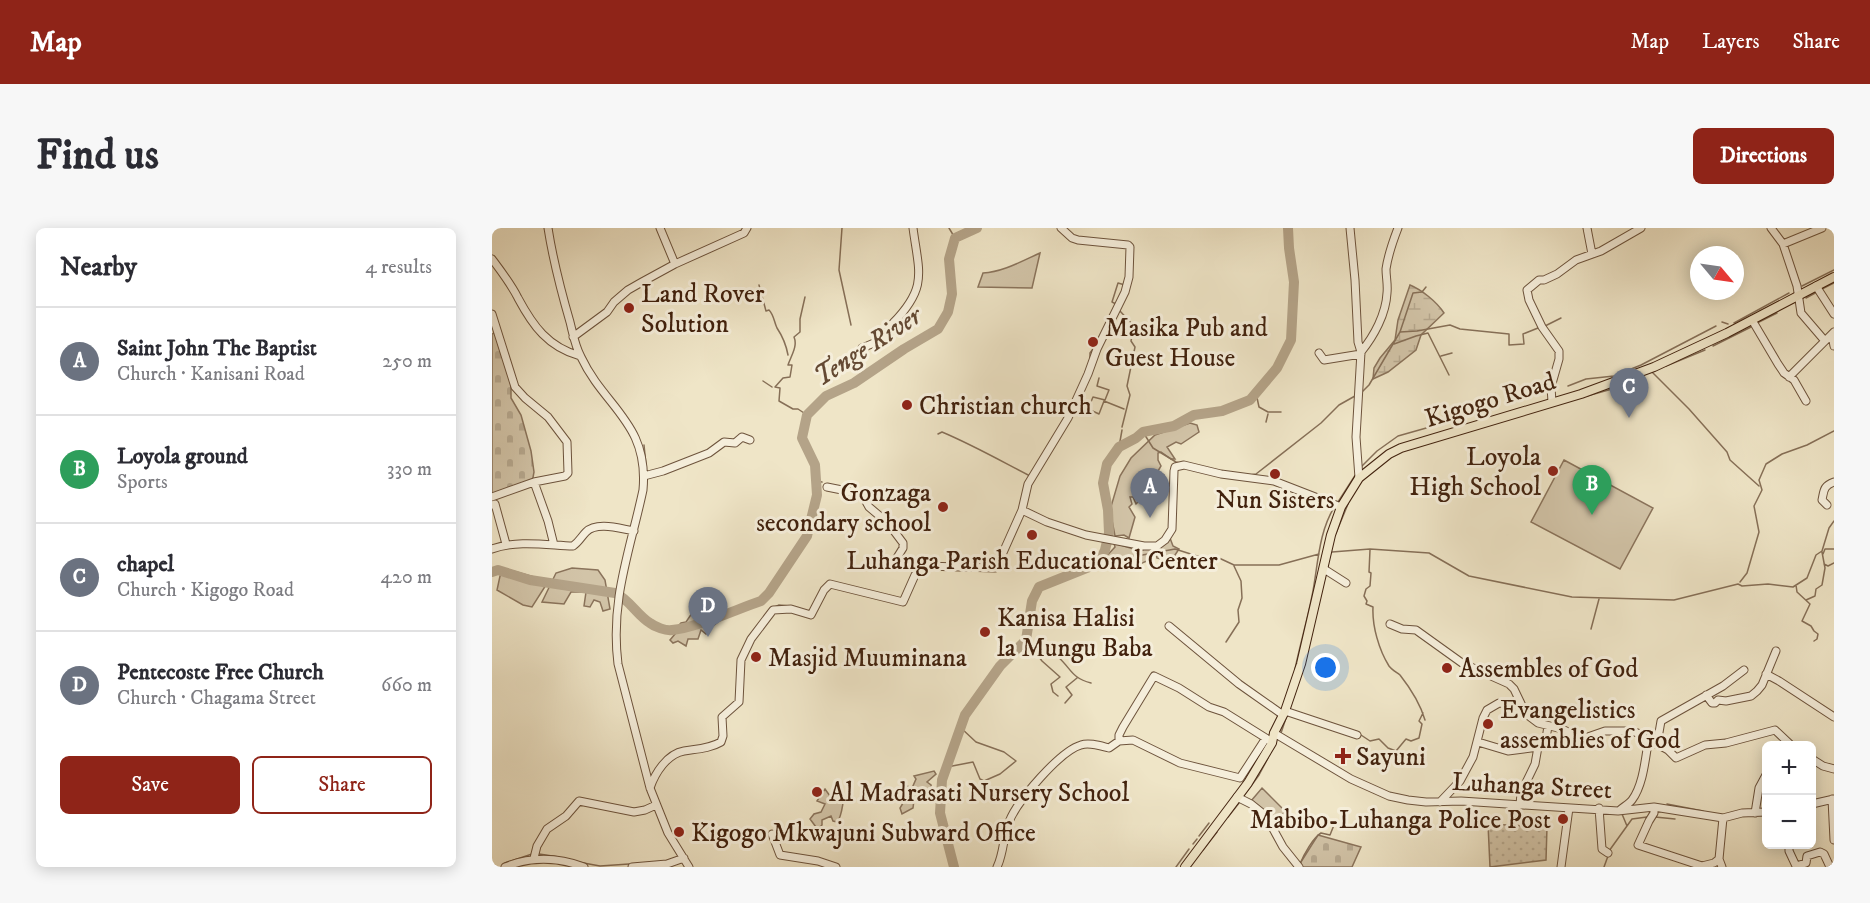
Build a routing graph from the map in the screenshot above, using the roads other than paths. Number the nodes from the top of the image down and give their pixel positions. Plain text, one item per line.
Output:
1 (548, 228) edge
2 (660, 228) edge
3 (913, 228) edge
4 (1061, 228) edge
5 (1350, 228) edge
6 (1398, 228) edge
7 (1587, 228) edge
8 (1641, 228) edge
9 (1771, 228) edge
10 (1822, 228) edge
11 (746, 229) edge
12 (1783, 244) junction
13 (1592, 254) junction
14 (492, 259) edge
15 (675, 264) junction
16 (1834, 278) edge
17 (1816, 286) junction
18 (1798, 295) junction
19 (492, 314) edge
20 (1834, 314) edge
21 (1752, 320) junction
22 (1833, 334) edge
23 (573, 337) junction
24 (1825, 341) junction
25 (1834, 346) edge
26 (862, 348) dead end
27 (1319, 353) dead end
28 (1361, 353) junction
29 (580, 356) junction
30 (1789, 377) junction
31 (1806, 401) dead end
32 (1552, 402) junction
33 (750, 440) dead end
34 (644, 476) junction
35 (1359, 478) junction
36 (534, 482) junction
37 (1834, 482) edge
38 (827, 487) dead end
39 (492, 497) edge
40 (492, 505) edge
41 (1827, 505) dead end
42 (1341, 507) junction
43 (1022, 510) junction
44 (634, 531) junction
45 (506, 544) junction
46 (554, 545) junction
47 (492, 549) edge
48 (923, 566) junction
49 (1324, 569) junction
50 (1346, 583) dead end
51 (1390, 624) dead end
52 (1169, 626) dead end
53 (1776, 651) dead end
54 (1744, 670) dead end
55 (1766, 674) junction
56 (1706, 695) junction
57 (1520, 704) junction
58 (1284, 713) junction
59 (1834, 717) edge
60 (1548, 726) junction
61 (1274, 733) junction
62 (1357, 735) dead end
63 (1269, 740) junction
64 (1119, 741) junction
65 (1787, 741) edge
66 (1478, 742) junction
67 (1648, 743) junction
68 (1657, 744) junction
69 (1538, 747) junction
70 (1816, 762) edge
71 (1834, 769) edge
72 (1244, 781) junction
73 (1762, 783) edge
74 (650, 788) junction
75 (1237, 797) junction
76 (1833, 799) edge
77 (1440, 802) junction
78 (1816, 803) edge
79 (656, 805) junction
80 (1520, 805) junction
81 (1654, 807) junction
82 (1569, 808) junction
83 (1599, 808) junction
84 (1618, 811) junction
85 (1762, 812) edge
86 (1755, 813) junction
87 (1723, 818) junction
88 (772, 834) dead end
89 (1834, 840) edge
90 (1789, 849) edge
91 (1608, 853) dead end
92 (684, 858) junction
93 (1719, 858) junction
94 (530, 862) edge
95 (1832, 866) edge
96 (505, 867) edge
97 (584, 867) edge
98 (632, 867) edge
99 (689, 867) edge
100 (836, 867) edge
101 (997, 867) edge
102 (1185, 867) edge
103 (1299, 867) edge
104 (1561, 867) edge
105 (1722, 867) edge

1 - 23 street
2 - 15 street
3 - 26 street
4 - 43 street
5 - 28 street
6 - 28 street
7 - 13 street
8 - 13 street
9 - 12 street
10 - 12 street
11 - 15 street
12 - 18 street
13 - 32 street
14 - 29 street
15 - 23 street
16 - 17 main road, Kigogo Road
17 - 18 main road, Kigogo Road
17 - 20 street
18 - 21 main road, Kigogo Road
18 - 24 street
19 - 36 street
21 - 30 street
21 - 32 main road, Kigogo Road
22 - 24 street
22 - 25 street
23 - 29 street
24 - 30 street
27 - 28 street
28 - 35 street
29 - 34 street
30 - 31 street
32 - 35 main road, Kigogo Road
33 - 34 street
34 - 44 street
35 - 42 main road, Kigogo Road
36 - 39 street
36 - 46 street
37 - 41 street
38 - 48 street
40 - 45 street
42 - 43 street
42 - 49 main road, Kigogo Road
43 - 48 street
44 - 46 street
44 - 74 street
45 - 46 street
45 - 47 street
48 - 74 street
49 - 50 street
49 - 58 main road, Kigogo Road
51 - 57 street
52 - 58 street
53 - 55 street
54 - 56 street
55 - 56 street
55 - 59 street
56 - 68 street
57 - 60 street
57 - 66 street
58 - 61 main road, Kigogo Road
58 - 62 street
60 - 67 street
60 - 69 street
61 - 63 main road, Kigogo Road
61 - 77 street, Luhanga Street
63 - 64 street
63 - 72 main road, Kigogo Road
64 - 72 street
64 - 101 street
65 - 68 street
66 - 69 street
66 - 77 street
67 - 68 street
67 - 84 street
69 - 80 street
70 - 71 street
72 - 75 main road, Kigogo Road
73 - 86 street
74 - 79 street
75 - 102 main road, Kigogo Road
75 - 103 street
76 - 78 street
76 - 89 street
77 - 80 street, Luhanga Street
79 - 92 street
79 - 94 street
80 - 82 street, Luhanga Street
81 - 84 street, Luhanga Street
81 - 87 street, Luhanga Street
81 - 93 street
82 - 83 street, Luhanga Street
82 - 104 street
83 - 84 street, Luhanga Street
83 - 91 street
85 - 86 street, Luhanga Street
86 - 87 street, Luhanga Street
87 - 93 street
88 - 100 street
90 - 95 street
92 - 98 street
92 - 99 street
93 - 105 street
94 - 96 street
94 - 97 street

